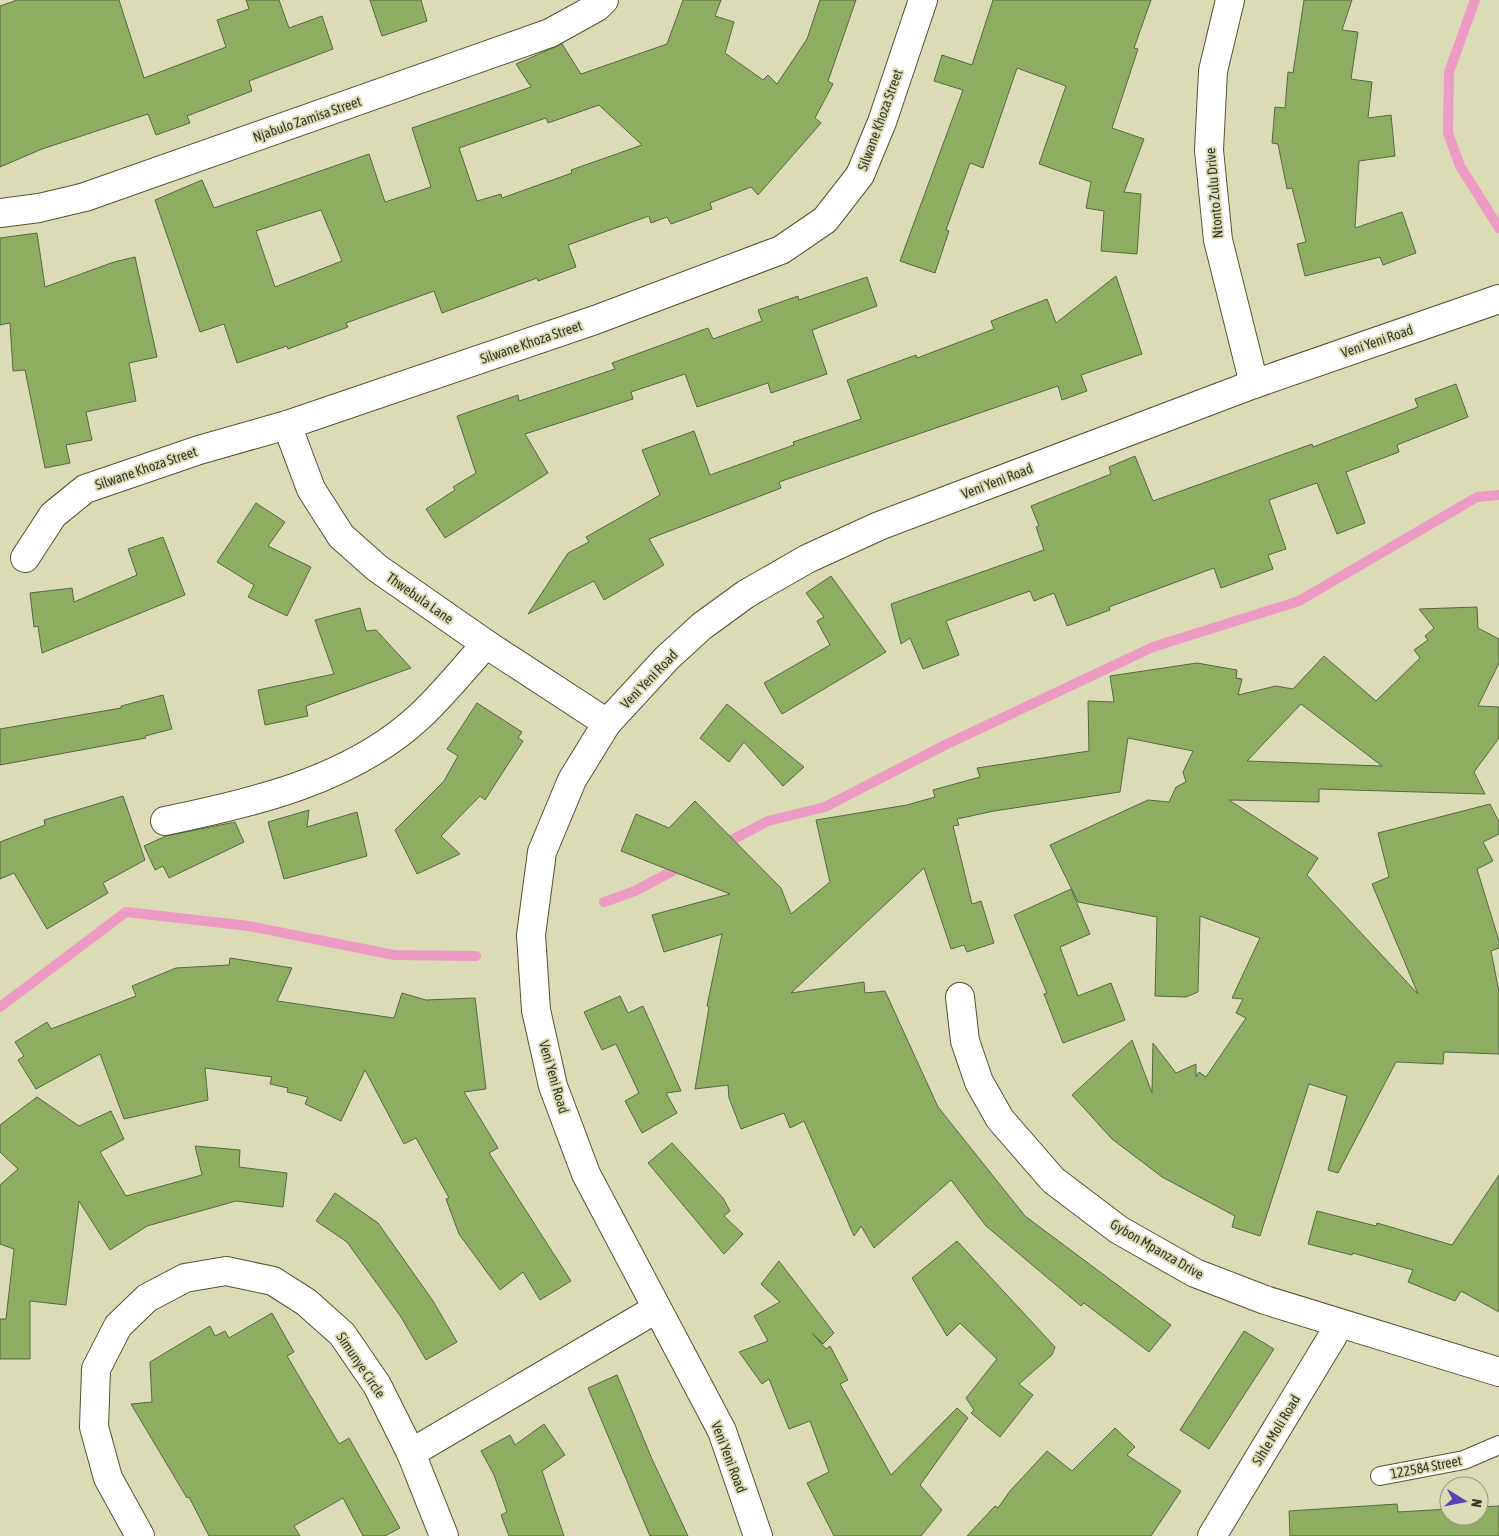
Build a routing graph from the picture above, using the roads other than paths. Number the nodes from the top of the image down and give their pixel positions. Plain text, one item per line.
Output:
1 (604, 0) edge
2 (923, 0) edge
3 (1230, 0) edge
4 (0, 213) edge
5 (1494, 301) edge
6 (1254, 384) junction
7 (287, 425) junction
8 (25, 558) dead end
9 (486, 644) junction
10 (607, 723) junction
11 (165, 821) dead end
12 (960, 997) dead end
13 (656, 1309) junction
14 (1340, 1324) junction
15 (1499, 1372) edge
16 (1499, 1445) edge
17 (411, 1453) junction
18 (1380, 1476) dead end
19 (140, 1536) edge
20 (444, 1536) edge
21 (758, 1536) edge
22 (1212, 1536) edge

1 - 4 street, Njabulo Zamisa Street
2 - 7 street, Silwane Khoza Street
3 - 6 street, Ntonto Zulu Drive
5 - 6 street, Veni Yeni Road
6 - 10 street, Veni Yeni Road
7 - 8 street, Silwane Khoza Street
7 - 9 street, Thwebula Lane
9 - 10 street, Thwebula Lane
9 - 11 street
10 - 13 street, Veni Yeni Road
12 - 14 street, Gybon Mpanza Drive
13 - 17 street
13 - 21 street, Veni Yeni Road
14 - 15 street, Gybon Mpanza Drive
14 - 22 street, Sihle Moli Road
16 - 18 lane, 122584 Street
17 - 19 street, Simunye Circle
17 - 20 street, Simunye Circle

